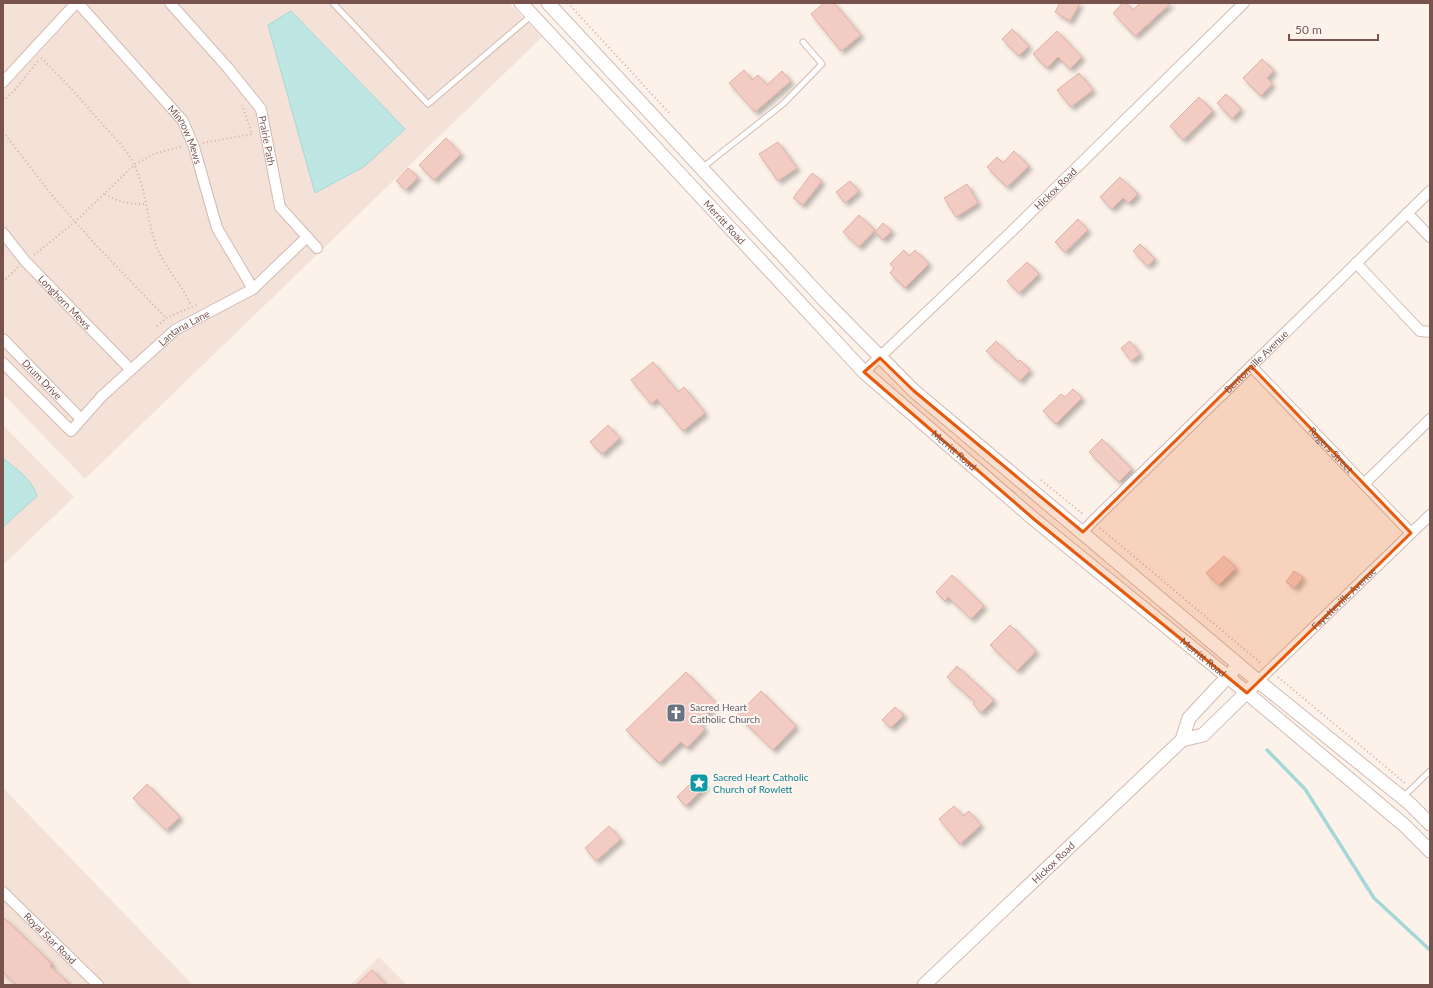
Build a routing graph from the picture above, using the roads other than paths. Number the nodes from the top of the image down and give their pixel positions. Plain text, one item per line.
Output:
1 (77, 3) edge
2 (170, 3) edge
3 (333, 3) edge
4 (522, 3) edge
5 (548, 3) edge
6 (1244, 3) edge
7 (532, 15) junction
8 (803, 42) dead end
9 (3, 82) edge
10 (701, 168) junction
11 (1430, 191) edge
12 (1407, 213) junction
13 (3, 233) edge
14 (307, 237) junction
15 (1430, 237) edge
16 (317, 248) dead end
17 (1356, 263) junction
18 (253, 289) junction
19 (1430, 332) edge
20 (3, 339) edge
21 (880, 358) junction
22 (3, 364) edge
23 (1251, 366) junction
24 (130, 369) junction
25 (864, 372) junction
26 (81, 419) junction
27 (1430, 419) edge
28 (71, 431) joint
29 (1364, 484) junction
30 (1430, 515) edge
31 (1083, 532) junction
32 (1411, 533) junction
33 (1240, 664) junction
34 (1228, 677) junction
35 (1258, 681) junction
36 (1247, 693) junction
37 (1182, 740) junction
38 (1430, 771) edge
39 (1402, 798) junction
40 (1430, 824) edge
41 (1430, 851) edge
42 (3, 892) edge
43 (98, 985) edge
44 (924, 985) edge

1 - 9 street
1 - 18 street, Minnow Mews
2 - 14 street, Prairie Path
3 - 7 lane
4 - 7 street, Merritt Road
5 - 10 street, Merritt Road
6 - 21 street, Hickox Road
7 - 25 street, Merritt Road
8 - 10 lane
10 - 21 street, Merritt Road
11 - 12 street, Bentonville Avenue
12 - 15 street
12 - 17 street, Bentonville Avenue
13 - 24 street, Longhorn Mews
14 - 16 street, Prairie Path
14 - 18 street, Lantana Lane
17 - 19 street
17 - 23 street, Bentonville Avenue
18 - 24 street, Lantana Lane
20 - 26 street, Drum Drive
21 - 25 street, Hickox Road
21 - 31 street, Merritt Road
22 - 28 street, Drum Drive
23 - 29 street, Rogers Street
23 - 31 street, Bentonville Avenue
24 - 26 street, Lantana Lane
25 - 34 street, Merritt Road
26 - 28 street, Lantana Lane
27 - 29 street
29 - 32 street, Rogers Street
30 - 32 street, Fayetteville Avenue
31 - 33 street, Merritt Road
32 - 35 street, Fayetteville Avenue
33 - 34 street, Hickox Road
33 - 35 street, Merritt Road
34 - 36 street, Merritt Road
34 - 37 street, Hickox Road
35 - 36 street
35 - 39 street, Merritt Road
36 - 37 street
36 - 41 street, Merritt Road
37 - 44 street, Hickox Road
38 - 39 lane
39 - 40 street, Merritt Road
42 - 43 street, Royal Star Road

